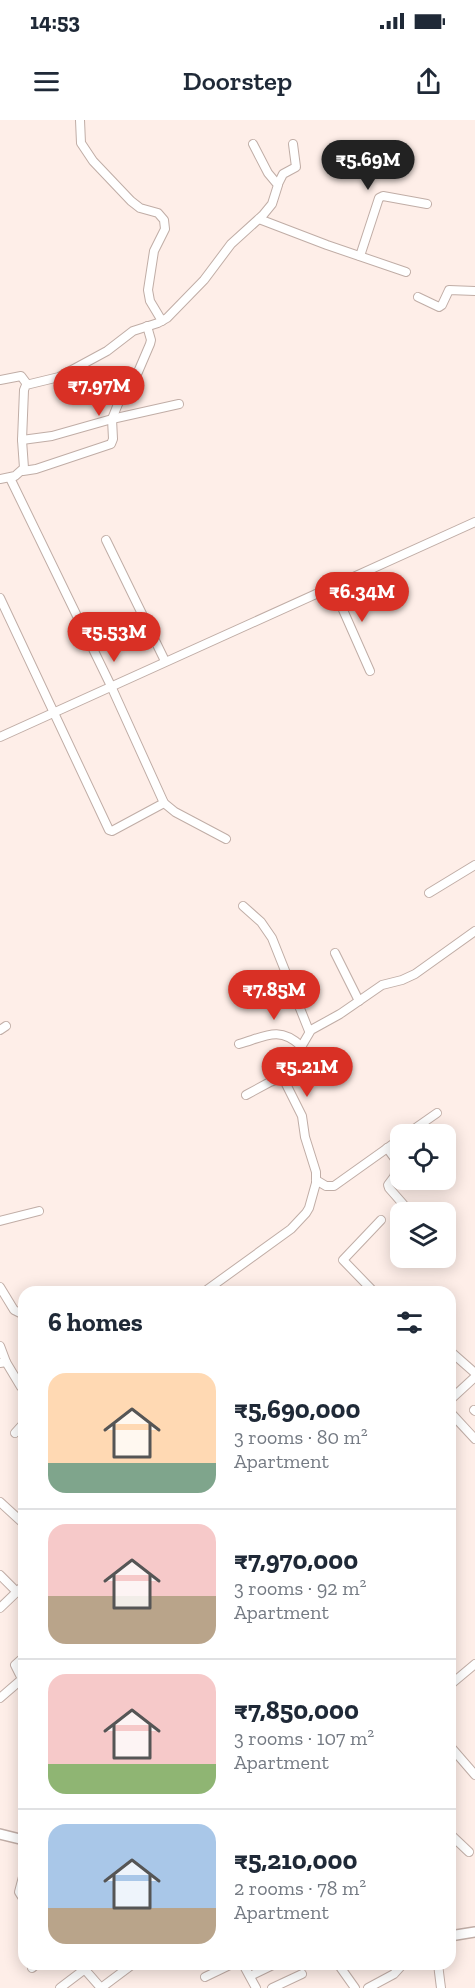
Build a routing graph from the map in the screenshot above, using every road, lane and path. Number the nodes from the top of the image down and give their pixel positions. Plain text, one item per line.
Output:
1 (80, 120) edge
2 (253, 144) dead end
3 (293, 144) dead end
4 (278, 184) junction
5 (427, 204) dead end
6 (259, 219) junction
7 (360, 256) junction
8 (406, 272) dead end
9 (475, 291) edge
10 (418, 297) dead end
11 (162, 321) junction
12 (147, 326) junction
13 (0, 380) edge
14 (27, 384) junction
15 (179, 404) dead end
16 (112, 419) junction
17 (22, 440) junction
18 (23, 471) junction
19 (10, 478) junction
20 (0, 479) edge
21 (475, 522) edge
22 (106, 540) dead end
23 (332, 585) junction
24 (0, 597) edge
25 (165, 661) junction
26 (370, 671) dead end
27 (111, 686) junction
28 (55, 711) junction
29 (0, 737) edge
30 (164, 803) junction
31 (226, 839) dead end
32 (475, 866) edge
33 (429, 893) dead end
34 (243, 906) dead end
35 (475, 932) edge
36 (335, 953) dead end
37 (359, 1001) junction
38 (309, 1031) junction
39 (239, 1044) dead end
40 (301, 1046) junction
41 (283, 1078) junction
42 (246, 1095) dead end
43 (437, 1113) dead end
44 (421, 1124) edge
45 (390, 1146) edge
46 (387, 1148) junction
47 (316, 1180) junction
48 (401, 1202) edge
49 (39, 1211) dead end
50 (381, 1220) dead end
51 (0, 1221) edge
52 (212, 1286) edge
53 (368, 1286) edge
54 (0, 1287) edge
55 (18, 1312) edge
56 (0, 1346) edge
57 (456, 1357) edge
58 (3, 1363) edge
59 (475, 1375) edge
60 (18, 1383) edge
61 (456, 1394) edge
62 (456, 1418) edge
63 (18, 1430) edge
64 (15, 1433) dead end
65 (475, 1439) edge
66 (0, 1502) edge
67 (18, 1518) edge
68 (0, 1575) edge
69 (17, 1592) joint
70 (0, 1608) edge
71 (475, 1664) edge
72 (456, 1680) edge
73 (18, 1682) edge
74 (0, 1698) edge
75 (456, 1753) edge
76 (475, 1775) edge
77 (0, 1834) edge
78 (18, 1838) edge
79 (456, 1840) edge
80 (469, 1852) dead end
81 (475, 1932) edge
82 (456, 1935) edge
83 (79, 1970) edge
84 (86, 1970) edge
85 (125, 1970) edge
86 (220, 1970) edge
87 (246, 1970) edge
88 (262, 1970) edge
89 (342, 1970) edge
90 (398, 1970) edge
91 (439, 1970) edge
92 (302, 1974) dead end
93 (250, 1976) junction
94 (205, 1977) dead end
95 (60, 1988) edge
96 (101, 1988) edge
97 (256, 1988) edge
98 (272, 1988) edge
99 (355, 1988) edge
100 (368, 1988) edge
101 (441, 1988) edge

1 - 11 street
2 - 4 street
3 - 4 street
4 - 6 street
5 - 7 street
6 - 7 street
6 - 11 street
7 - 8 street
9 - 10 street
11 - 12 street
12 - 14 street
12 - 16 street
13 - 14 street
14 - 17 street
15 - 16 street
16 - 17 street
16 - 18 street
17 - 18 street
18 - 19 street
19 - 20 street
19 - 27 street
21 - 23 street
22 - 25 street
23 - 25 street
23 - 26 street
24 - 28 street
25 - 27 street
27 - 28 street
27 - 30 street
28 - 29 street
28 - 30 street
30 - 31 street
32 - 33 street
34 - 38 street
35 - 37 street
36 - 37 street
37 - 38 street
38 - 40 street
39 - 40 street
40 - 41 street
41 - 42 street
41 - 47 street
43 - 44 street
45 - 46 street
46 - 47 street
46 - 48 street
47 - 52 street
49 - 51 street
50 - 53 street
54 - 55 street
56 - 58 street
57 - 59 street
58 - 60 street
59 - 61 street
62 - 65 street
63 - 64 street
66 - 67 street
68 - 69 street
69 - 70 street
71 - 72 street
73 - 74 street
75 - 76 street
77 - 78 street
79 - 80 street
81 - 82 street
83 - 95 street
84 - 96 street
85 - 96 street
86 - 94 street
87 - 93 street
88 - 93 street
89 - 99 street
90 - 100 street
91 - 101 street
92 - 98 street
93 - 97 street

